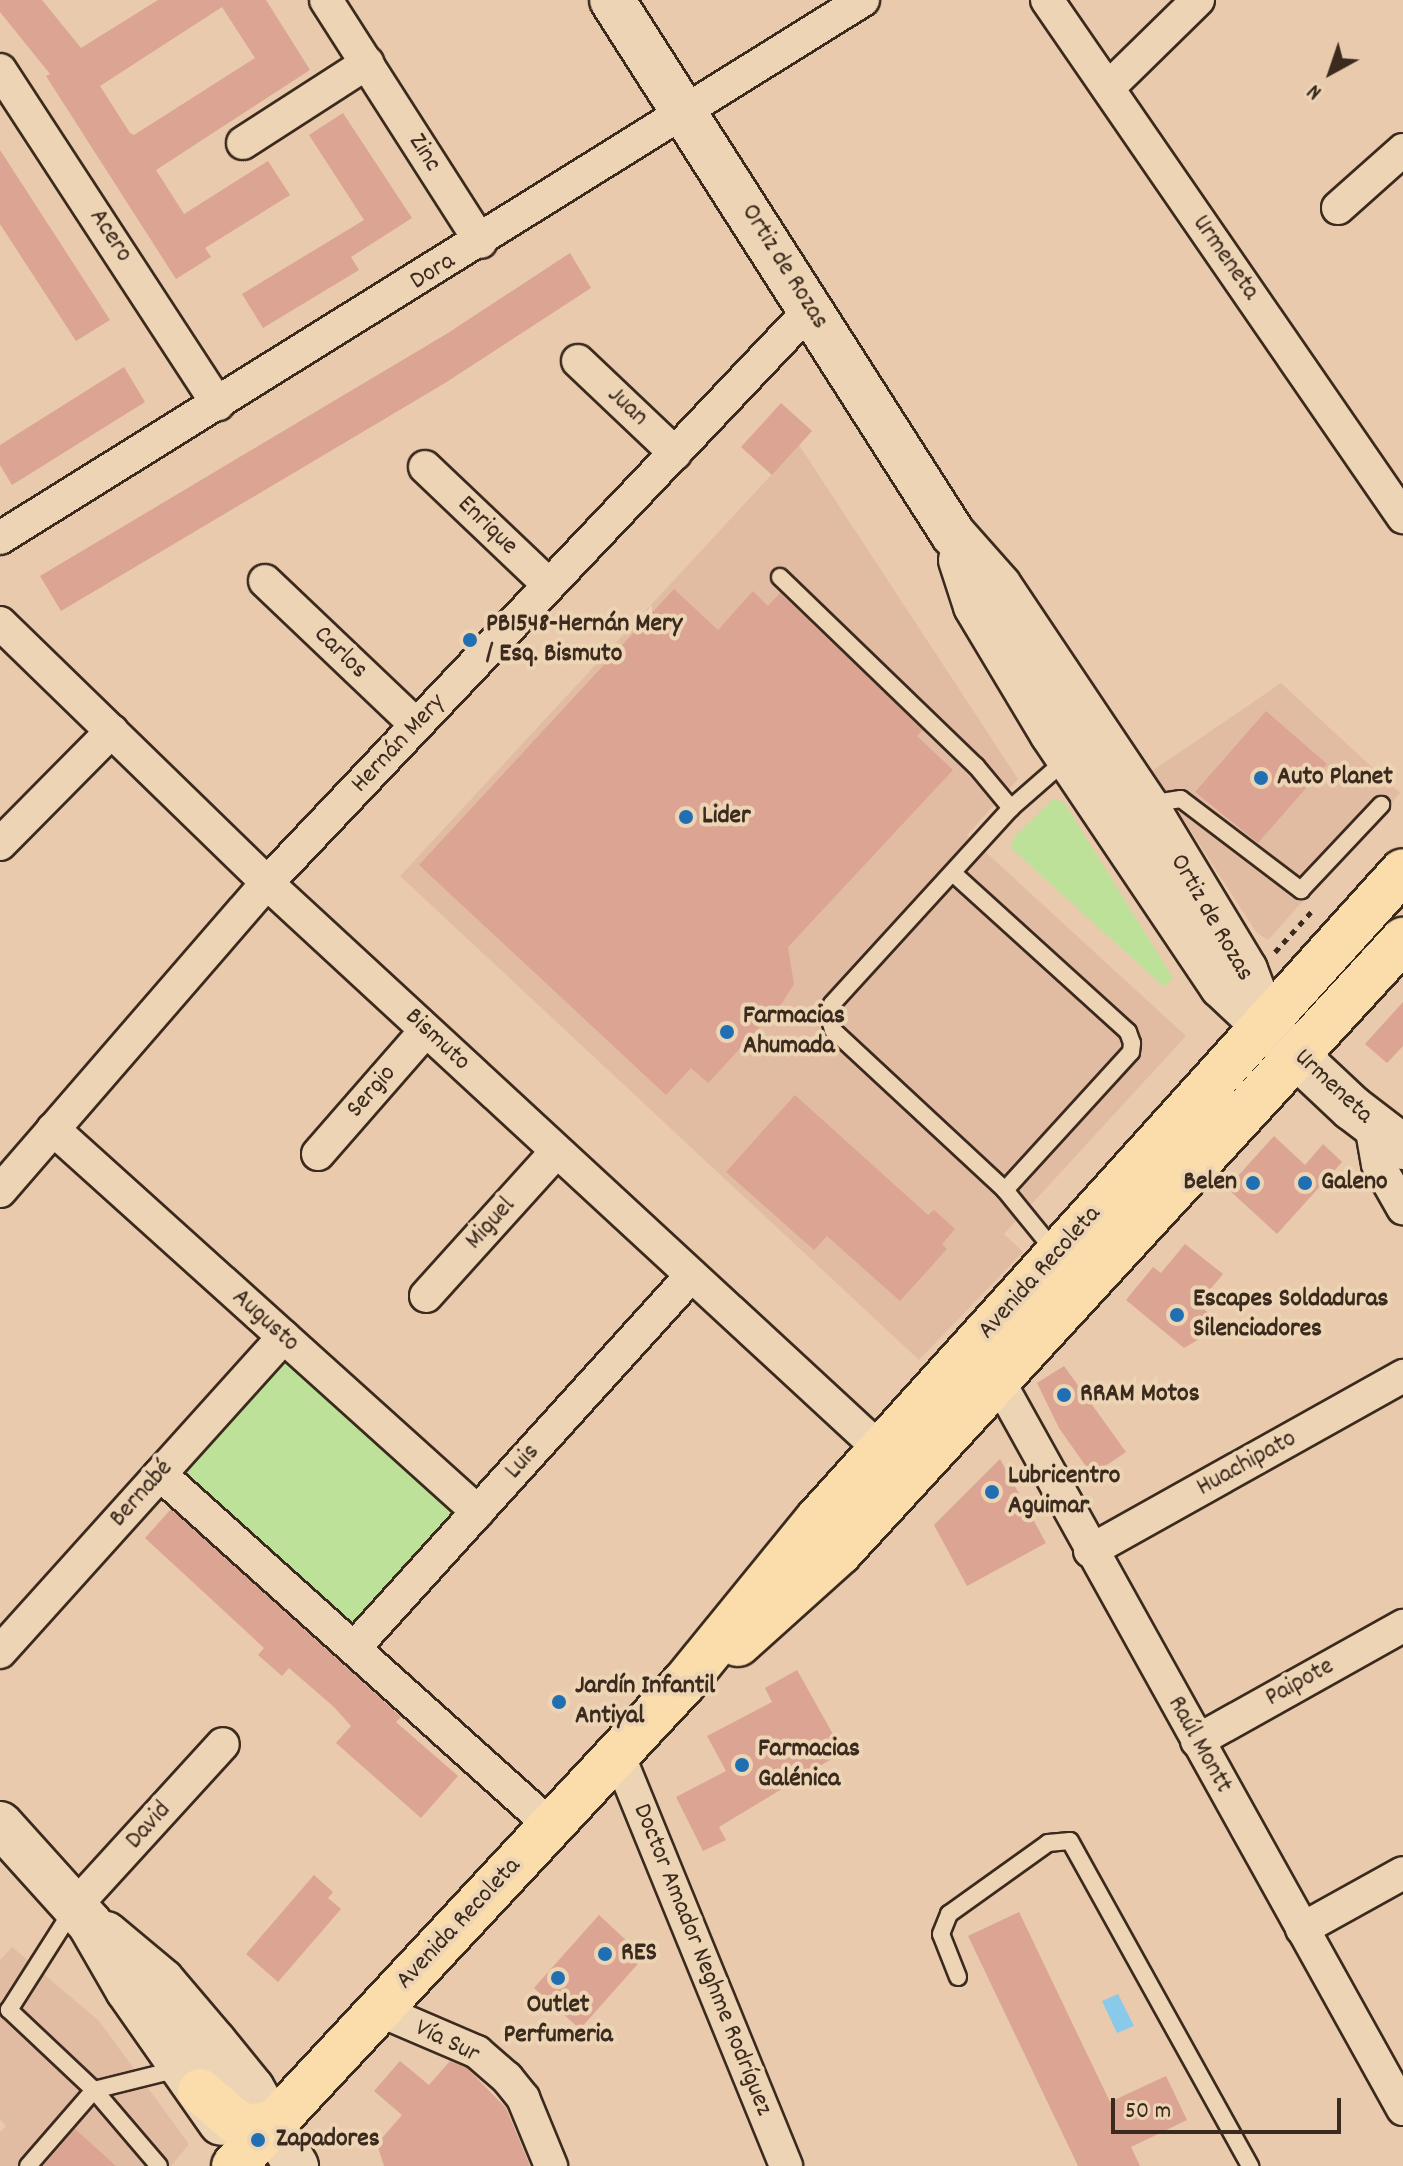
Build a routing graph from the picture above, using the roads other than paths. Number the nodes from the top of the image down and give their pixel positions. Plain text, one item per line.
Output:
1 (326, 0) edge
2 (612, 0) edge
3 (863, 0) edge
4 (1047, 0) edge
5 (1198, 0) edge
6 (367, 63) junction
7 (0, 70) edge
8 (1108, 88) junction
9 (687, 114) junction
10 (243, 143) dead end
11 (1403, 150) edge
12 (1338, 208) dead end
13 (481, 242) junction
14 (811, 309) junction
15 (578, 361) dead end
16 (218, 404) junction
17 (675, 453) junction
18 (425, 467) dead end
19 (1403, 517) edge
20 (0, 538) edge
21 (780, 577) dead end
22 (265, 581) dead end
23 (549, 585) junction
24 (0, 623) edge
25 (416, 725) junction
26 (112, 731) junction
27 (1087, 753) junction
28 (1381, 805) dead end
29 (1146, 806) junction
30 (1011, 808) junction
31 (0, 844) edge
32 (1403, 871) edge
33 (954, 874) junction
34 (267, 883) junction
35 (1403, 940) edge
36 (1265, 1023) junction
37 (426, 1030) junction
38 (1299, 1056) junction
39 (53, 1129) junction
40 (1387, 1136) edge
41 (557, 1151) junction
42 (318, 1154) dead end
43 (1005, 1190) junction
44 (0, 1191) edge
45 (1403, 1208) edge
46 (1057, 1254) junction
47 (691, 1276) junction
48 (426, 1296) dead end
49 (284, 1337) junction
50 (1403, 1376) edge
51 (998, 1380) junction
52 (881, 1450) junction
53 (160, 1474) junction
54 (478, 1512) junction
55 (1090, 1551) junction
56 (1403, 1626) edge
57 (354, 1648) junction
58 (0, 1652) edge
59 (684, 1683) junction
60 (1197, 1741) junction
61 (223, 1744) dead end
62 (618, 1754) junction
63 (0, 1824) edge
64 (551, 1826) junction
65 (1403, 1873) edge
66 (83, 1915) junction
67 (1302, 1929) junction
68 (958, 1977) dead end
69 (379, 2010) junction
70 (192, 2080) junction
71 (94, 2090) junction
72 (1403, 2109) edge
73 (274, 2122) junction
74 (251, 2164) edge
75 (28, 2166) edge
76 (159, 2166) edge
77 (296, 2166) edge
78 (551, 2166) edge
79 (786, 2166) edge
80 (1250, 2166) edge

1 - 6 street, Zinc
2 - 9 street, Ortiz de Rozas
3 - 9 street, Dora
4 - 8 street, Urmeneta
5 - 8 street
6 - 10 street
6 - 13 street, Zinc
7 - 16 street, Acero
8 - 19 street, Urmeneta
9 - 13 street, Dora
9 - 14 street, Ortiz de Rozas
11 - 12 street
13 - 16 street, Dora
14 - 17 street, Hernán Mery
14 - 27 street, Ortiz de Rozas
15 - 17 street, Juan
16 - 20 street, Dora
17 - 23 street, Hernán Mery
18 - 23 street, Enrique
21 - 30 lane
22 - 25 street, Carlos
23 - 25 street, Hernán Mery
24 - 26 street, Bismuto
25 - 34 street, Hernán Mery
26 - 31 street
26 - 34 street, Bismuto
27 - 29 street, Ortiz de Rozas
27 - 30 lane
27 - 36 street, Ortiz de Rozas
28 - 29 lane
29 - 36 street, Ortiz de Rozas
30 - 33 lane
32 - 36 main road, Avenida Recoleta
33 - 43 lane
33 - 43 lane
34 - 37 street, Bismuto
34 - 39 street, Hernán Mery
35 - 38 main road, Avenida Recoleta
36 - 38 street, Urmeneta
36 - 46 main road, Avenida Recoleta
37 - 41 street, Bismuto
37 - 42 street, Sergio
38 - 40 street, Urmeneta
38 - 51 main road, Avenida Recoleta
39 - 44 street, Hernán Mery
39 - 49 street, Augusto
40 - 45 street
41 - 47 street, Bismuto
41 - 48 street, Miguel
43 - 46 lane
46 - 52 main road, Avenida Recoleta
47 - 52 street, Bismuto
47 - 54 street, Luis
49 - 53 street, Bernabé
49 - 54 street, Augusto
50 - 55 street, Huachipato
51 - 55 street, Raúl Montt
51 - 59 main road, Avenida Recoleta
52 - 59 main road, Avenida Recoleta
53 - 57 street
53 - 58 street, Bernabé
54 - 57 street, Luis
55 - 60 street, Raúl Montt
56 - 60 street, Paipote
57 - 64 street
59 - 62 main road, Avenida Recoleta
60 - 67 street, Raúl Montt
61 - 66 street, David
62 - 64 main road, Avenida Recoleta
62 - 79 street, Doctor Amador Neghme Rodríguez
63 - 66 street
64 - 69 main road, Avenida Recoleta
65 - 67 street
66 - 70 street
66 - 71 lane
66 - 73 street
67 - 72 street, Raúl Montt
68 - 80 lane
69 - 73 main road, Avenida Recoleta
69 - 78 street, Vía Sur
70 - 71 lane
70 - 73 main road
70 - 74 street
71 - 75 lane
71 - 76 lane
73 - 74 main road, Avenida Recoleta
73 - 77 street

